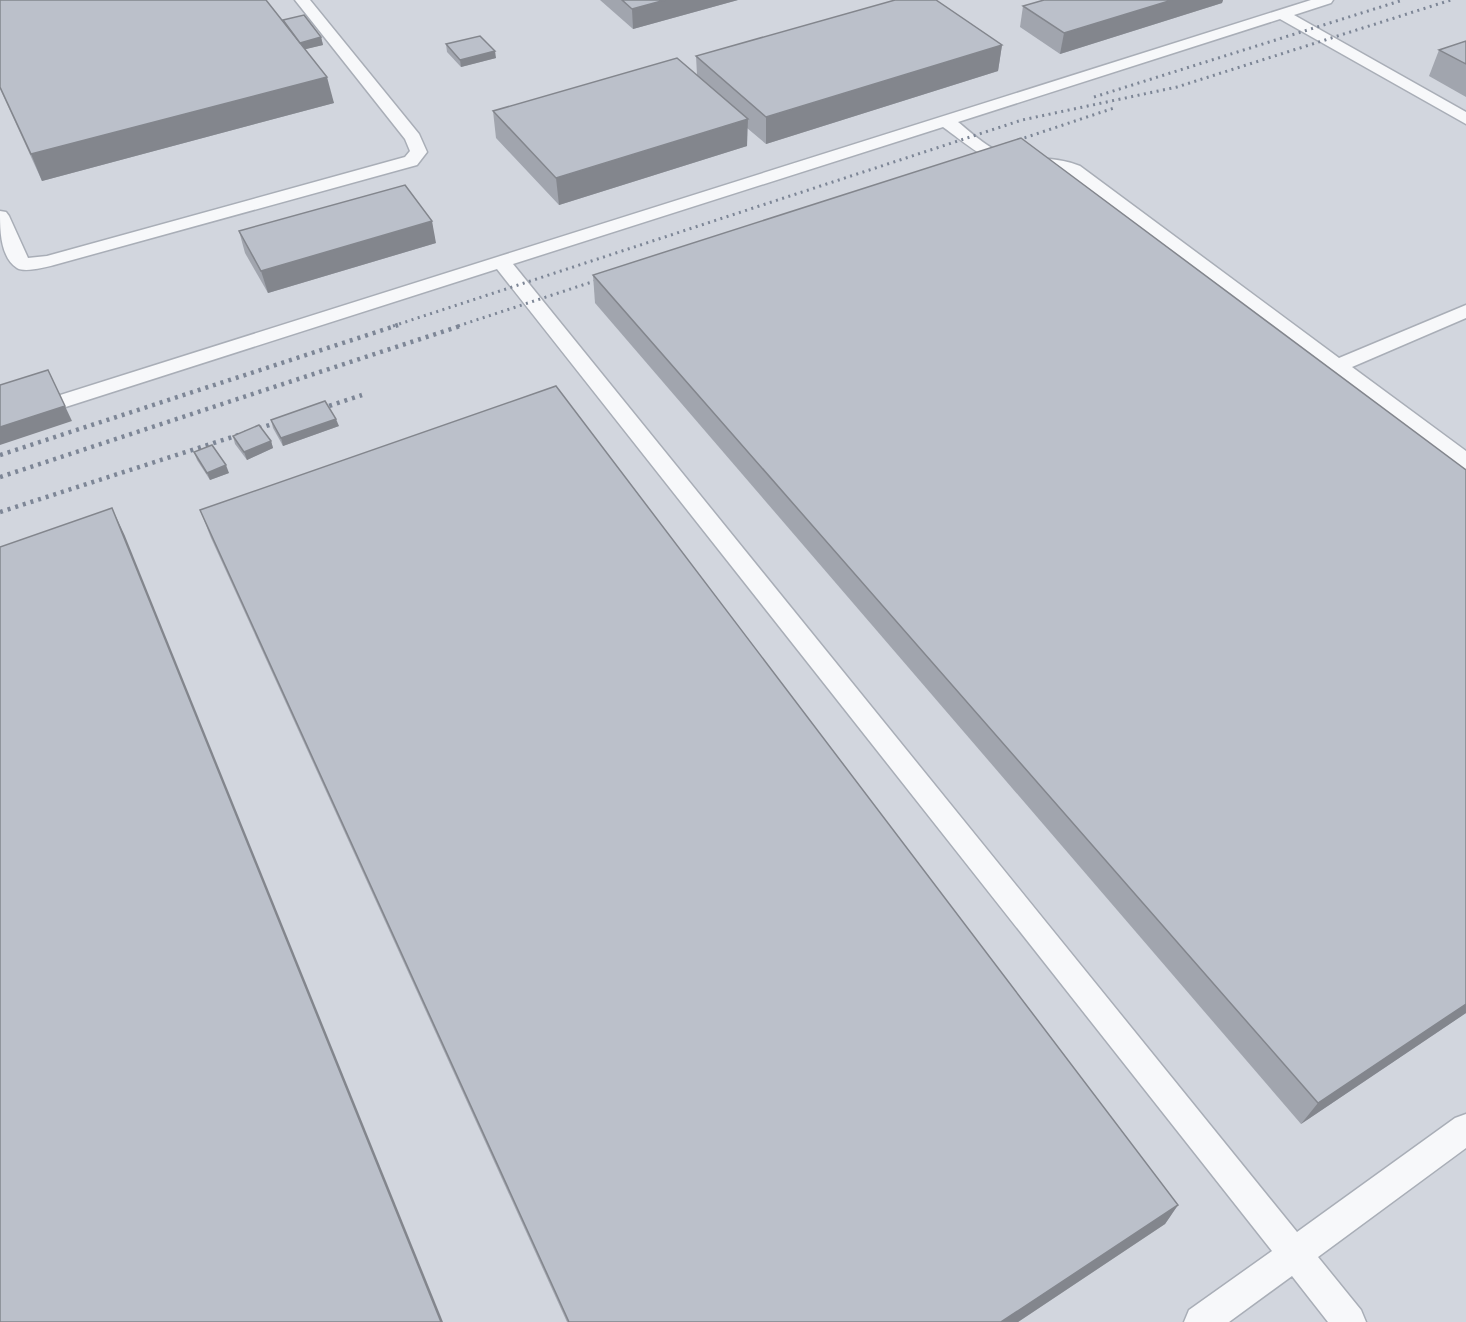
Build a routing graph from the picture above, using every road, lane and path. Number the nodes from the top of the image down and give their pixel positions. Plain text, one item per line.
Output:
1 (302, 0) edge
2 (1326, 0) edge
3 (1282, 14) junction
4 (1466, 119) edge
5 (946, 121) junction
6 (0, 216) edge
7 (501, 262) junction
8 (1466, 312) edge
9 (1339, 365) junction
10 (0, 421) edge
11 (1466, 462) edge
12 (1466, 1129) edge
13 (1296, 1254) junction
14 (1201, 1322) edge
15 (1349, 1322) edge

1 - 6 lane
2 - 3 lane
3 - 4 lane
3 - 5 lane
5 - 7 lane
5 - 9 lane
7 - 10 lane
7 - 13 lane
8 - 9 lane
9 - 11 lane
12 - 13 lane
13 - 14 lane
13 - 15 lane

